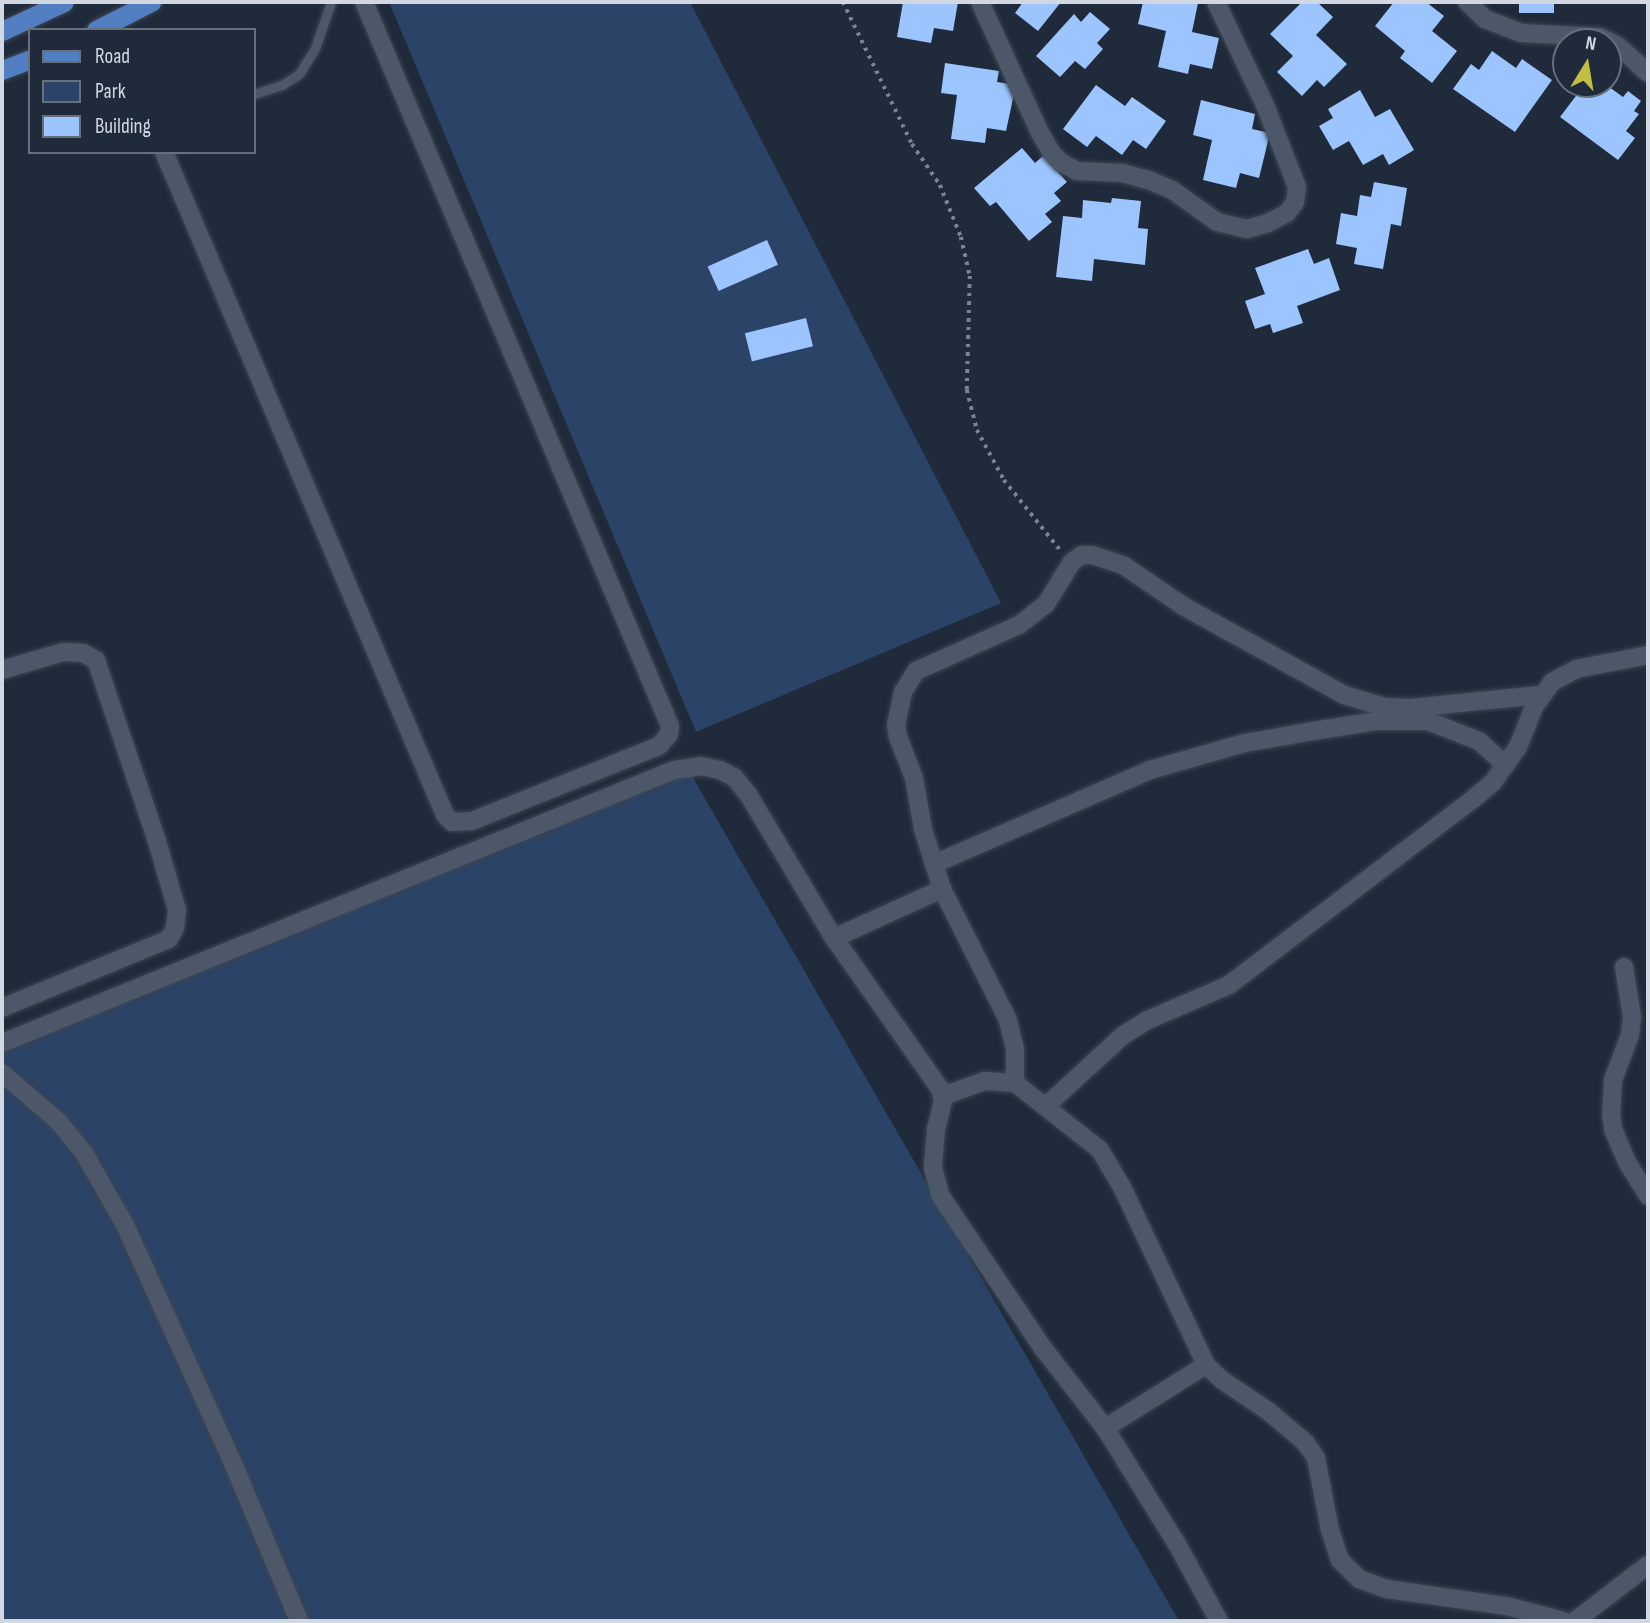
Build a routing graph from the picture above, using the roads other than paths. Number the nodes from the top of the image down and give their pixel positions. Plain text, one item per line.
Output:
1 (64, 2) edge
2 (151, 2) edge
3 (331, 2) edge
4 (365, 2) edge
5 (980, 2) edge
6 (1216, 2) edge
7 (1467, 2) edge
8 (107, 27) edge
9 (2, 31) edge
10 (28, 60) edge
11 (2, 69) edge
12 (1648, 73) edge
13 (256, 93) edge
14 (165, 154) edge
15 (1648, 654) edge
16 (2, 670) edge
17 (1541, 695) junction
18 (1506, 765) junction
19 (934, 864) junction
20 (942, 889) junction
21 (834, 938) junction
22 (1623, 967) dead end
23 (2, 1008) edge
24 (2, 1043) edge
25 (2, 1073) edge
26 (1015, 1083) junction
27 (943, 1096) junction
28 (1046, 1106) junction
29 (1648, 1196) edge
30 (1206, 1365) junction
31 (1105, 1428) junction
32 (1648, 1565) edge
33 (299, 1621) edge
34 (1219, 1621) edge
35 (1563, 1621) edge
36 (1575, 1621) edge

1 - 9 main road
2 - 8 main road
3 - 13 lane
4 - 14 street
5 - 6 street
7 - 12 street
10 - 11 main road
15 - 17 street
16 - 23 street
17 - 18 street
17 - 19 street
18 - 19 street
18 - 28 street
19 - 20 street
20 - 21 street
20 - 26 street
21 - 24 street
21 - 27 street
22 - 29 street
25 - 33 street
26 - 27 street
26 - 28 street
27 - 31 street
28 - 30 street
30 - 31 street
30 - 35 street
31 - 34 street
32 - 36 street

